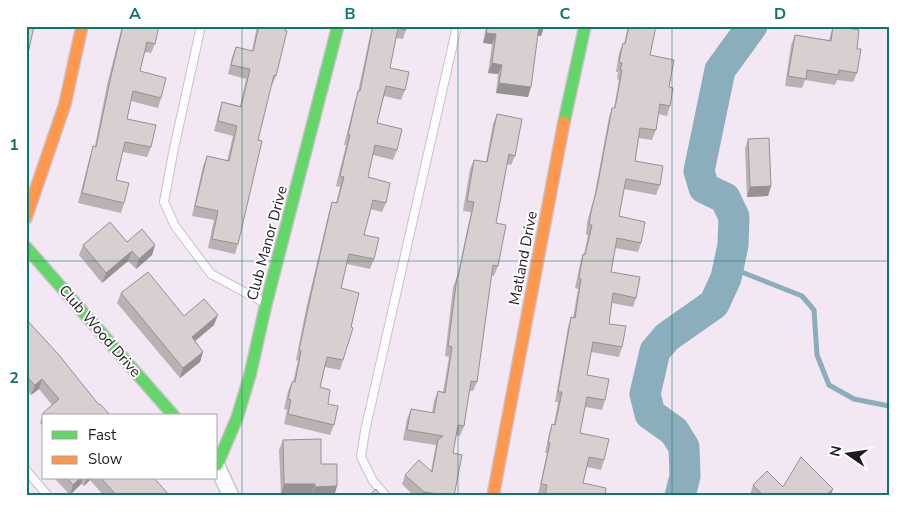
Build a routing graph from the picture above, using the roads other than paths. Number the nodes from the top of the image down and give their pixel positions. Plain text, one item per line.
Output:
1 (82, 26) edge
2 (201, 26) edge
3 (338, 26) edge
4 (457, 26) edge
5 (585, 26) edge
6 (26, 218) edge
7 (26, 247) edge
8 (266, 304) junction
9 (172, 414) edge
10 (218, 463) edge
11 (218, 467) edge
12 (26, 470) edge
13 (48, 496) edge
14 (231, 496) edge
15 (386, 496) edge
16 (493, 496) edge

1 - 6 street
2 - 8 lane
3 - 8 street, Club Manor Drive
4 - 15 lane
5 - 16 street, Matland Drive
7 - 9 street, Club Wood Drive
8 - 10 street, Club Manor Drive
11 - 14 street
12 - 13 lane

